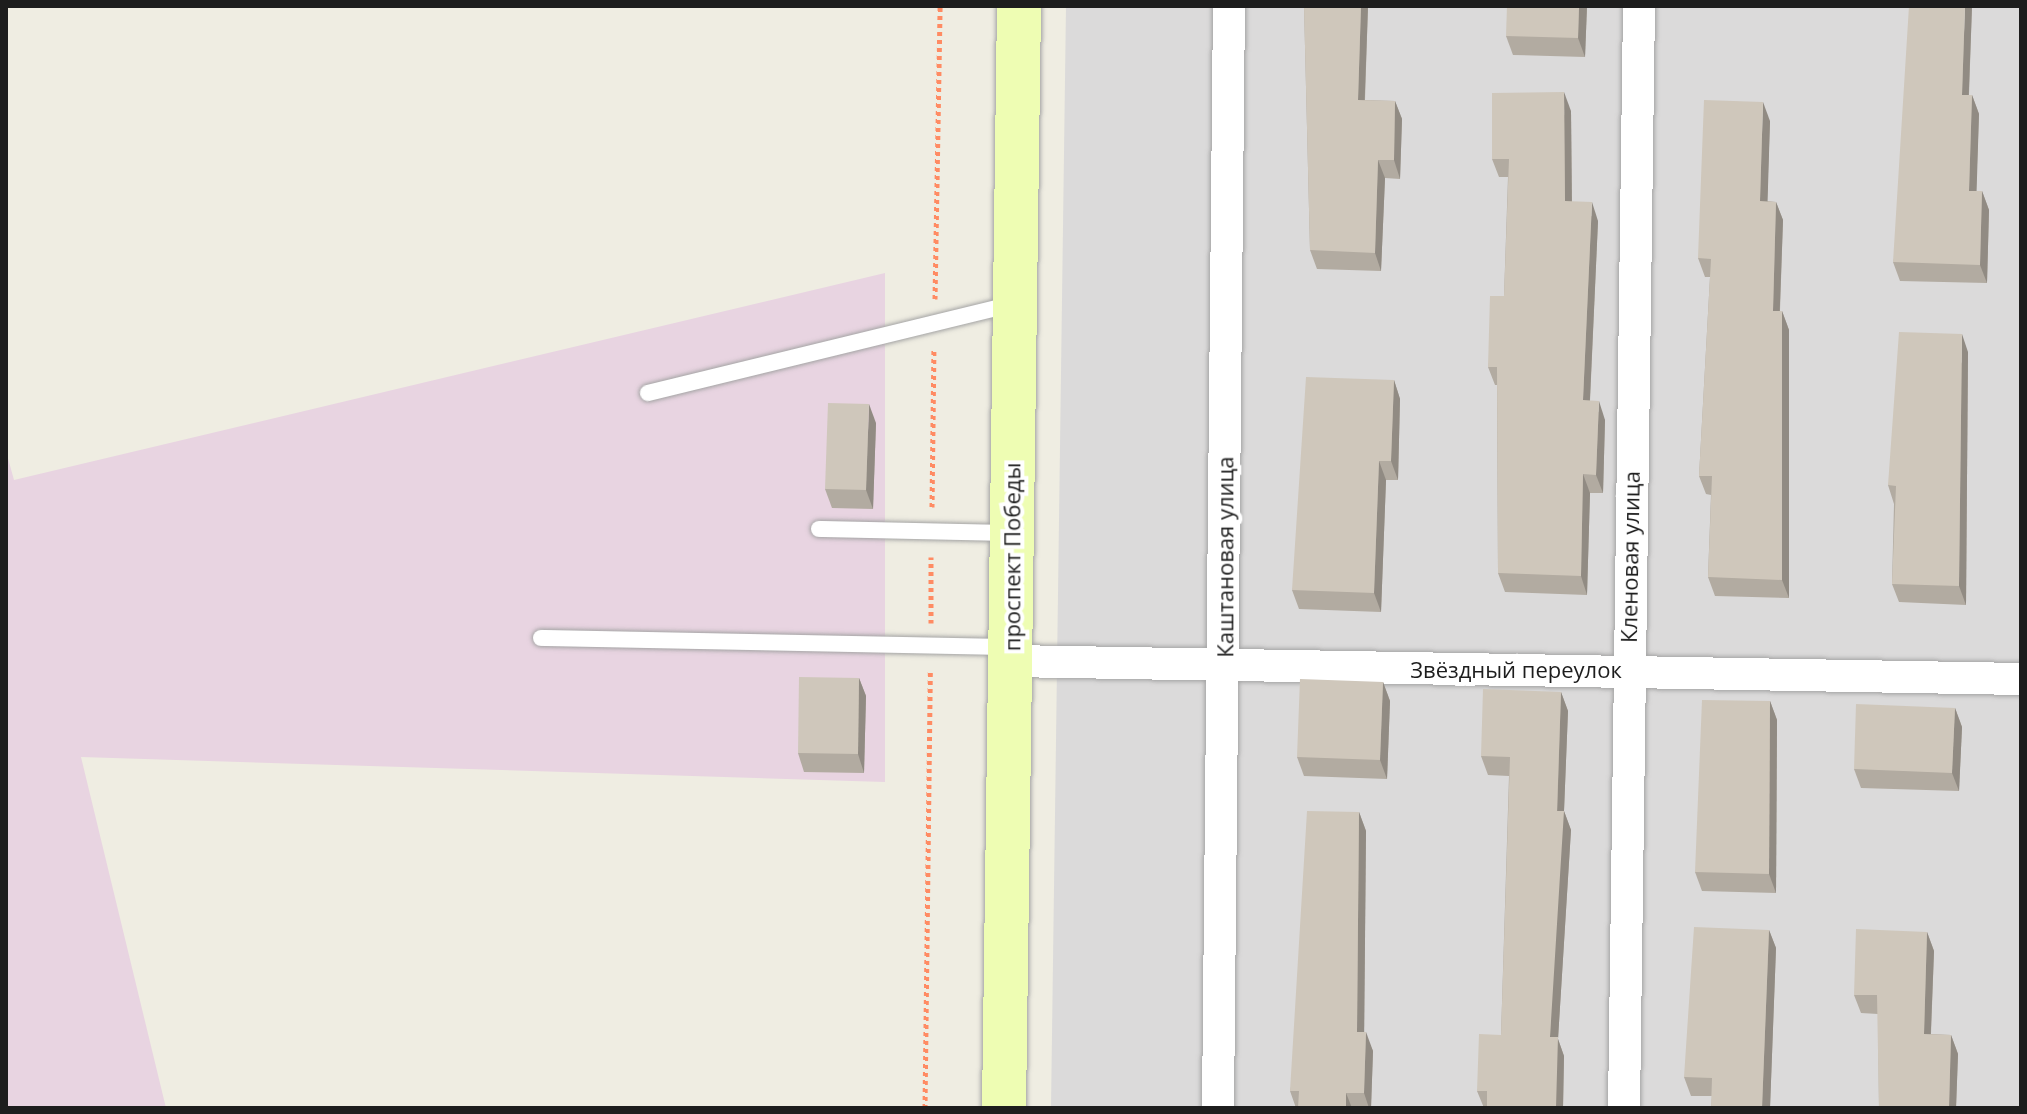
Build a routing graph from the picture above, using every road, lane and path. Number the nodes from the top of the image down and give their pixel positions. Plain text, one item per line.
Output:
1 (1019, 6) edge
2 (1229, 6) edge
3 (1639, 6) edge
4 (1014, 303) junction
5 (648, 393) dead end
6 (819, 529) dead end
7 (1012, 533) junction
8 (541, 638) dead end
9 (1012, 654) junction
10 (1224, 669) junction
11 (1628, 670) junction
12 (2021, 679) edge
13 (1004, 1108) edge
14 (1218, 1108) edge
15 (1624, 1108) edge

1 - 4 main road, проспект Победы
2 - 10 street, Каштановая улица
3 - 11 street, Кленовая улица
4 - 5 lane
4 - 7 main road, проспект Победы
6 - 7 lane
7 - 9 main road, проспект Победы
8 - 9 lane
9 - 10 street, Звёздный переулок
9 - 13 main road, проспект Победы
10 - 11 street, Звёздный переулок
10 - 14 street, Каштановая улица
11 - 12 street, Звёздный переулок
11 - 15 street, Кленовая улица

